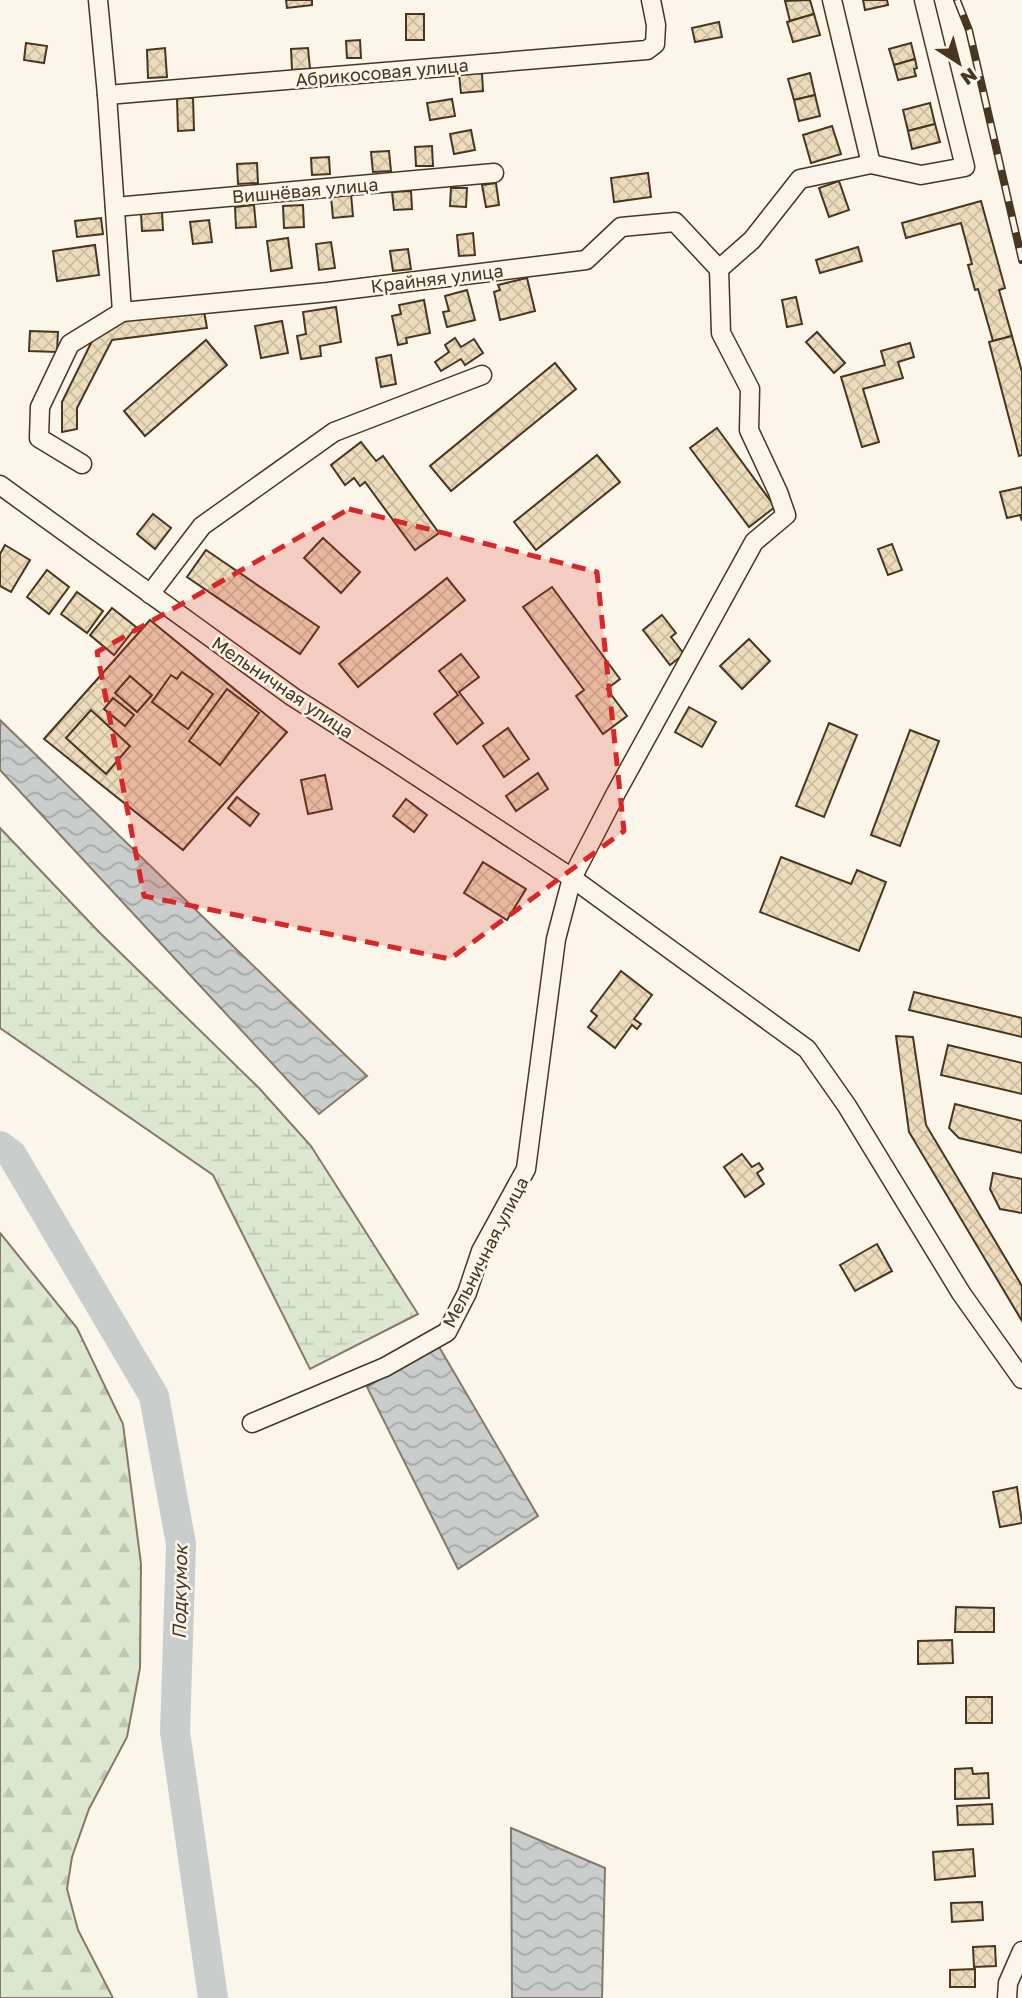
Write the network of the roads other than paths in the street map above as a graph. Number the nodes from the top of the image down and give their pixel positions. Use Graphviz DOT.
graph roads {
  1 [pos="98,0"];
  2 [pos="651,0"];
  3 [pos="832,0"];
  4 [pos="924,0"];
  5 [pos="107,95"];
  6 [pos="871,164"];
  7 [pos="494,173"];
  8 [pos="115,207"];
  9 [pos="719,269"];
  10 [pos="122,312"];
  11 [pos="482,375"];
  12 [pos="82,464"];
  13 [pos="0,485"];
  14 [pos="150,594"];
  15 [pos="572,878"];
  16 [pos="1022,1379"];
  17 [pos="252,1423"];
  18 [pos="1022,1951"];
  19 [pos="1007,1998"];
  1 -- 5 [label="street"];
  2 -- 5 [label="street, Абрикосовая улица"];
  3 -- 6 [label="street"];
  4 -- 6 [label="street"];
  5 -- 8 [label="street"];
  6 -- 9 [label="street"];
  7 -- 8 [label="street, Вишнёвая улица"];
  8 -- 10 [label="street"];
  9 -- 10 [label="street, Крайняя улица"];
  9 -- 15 [label="street, Мельничная улица"];
  10 -- 12 [label="street"];
  11 -- 14 [label="street"];
  13 -- 14 [label="street, Мельничная улица"];
  14 -- 15 [label="street, Мельничная улица"];
  15 -- 16 [label="street, Мельничная улица"];
  15 -- 17 [label="street, Мельничная улица"];
  18 -- 19 [label="street"];
}
